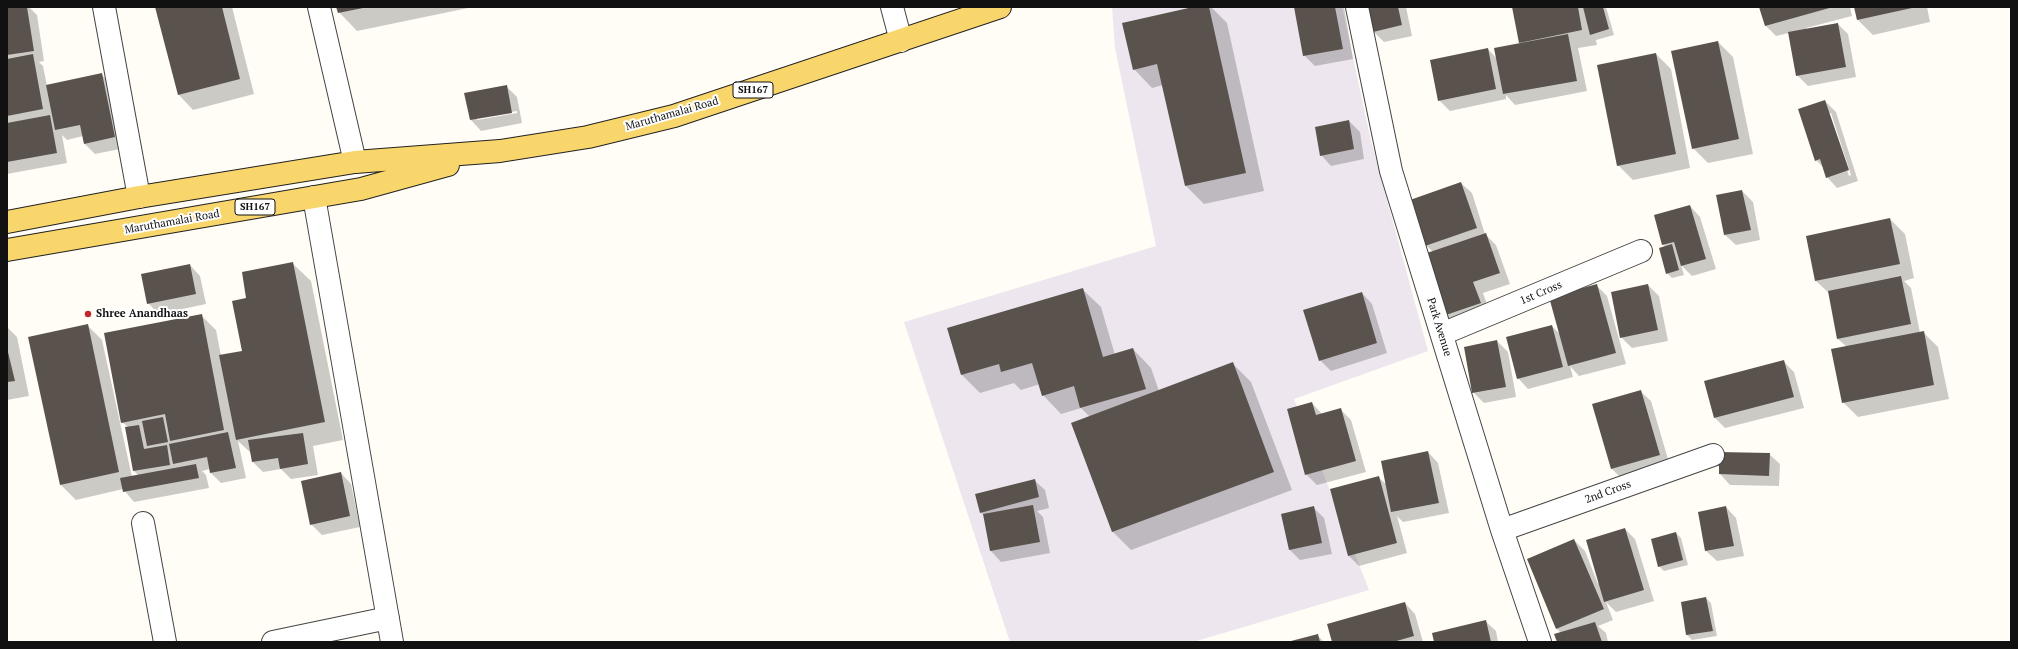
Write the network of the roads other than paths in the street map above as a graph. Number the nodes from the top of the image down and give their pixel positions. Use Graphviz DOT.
graph roads {
  1 [pos="104,7"];
  2 [pos="319,7"];
  3 [pos="892,7"];
  4 [pos="1000,7"];
  5 [pos="1357,7"];
  6 [pos="901,41"];
  7 [pos="500,151"];
  8 [pos="356,162"];
  9 [pos="139,197"];
  10 [pos="314,197"];
  11 [pos="7,222"];
  12 [pos="7,250"];
  13 [pos="1641,251"];
  14 [pos="1442,334"];
  15 [pos="1713,455"];
  16 [pos="143,523"];
  17 [pos="1502,530"];
  18 [pos="388,618"];
  19 [pos="165,642"];
  20 [pos="273,642"];
  21 [pos="392,642"];
  22 [pos="1540,642"];
  1 -- 9 [label="street"];
  2 -- 8 [label="street"];
  3 -- 6 [label="street"];
  4 -- 6 [label="main road, Maruthamalai Road / SH167"];
  5 -- 14 [label="street, Park Avenue"];
  6 -- 7 [label="main road, Maruthamalai Road / SH167"];
  7 -- 8 [label="main road, Maruthamalai Road / SH167"];
  7 -- 10 [label="main road, Maruthamalai Road / SH167"];
  8 -- 9 [label="main road, Maruthamalai Road / SH167"];
  9 -- 11 [label="main road, Maruthamalai Road / SH167"];
  10 -- 12 [label="main road, Maruthamalai Road / SH167"];
  10 -- 18 [label="street"];
  13 -- 14 [label="street, 1st Cross"];
  14 -- 17 [label="street, Park Avenue"];
  15 -- 17 [label="street, 2nd Cross"];
  16 -- 19 [label="street"];
  17 -- 22 [label="street, Park Avenue"];
  18 -- 20 [label="street"];
  18 -- 21 [label="street"];
}
